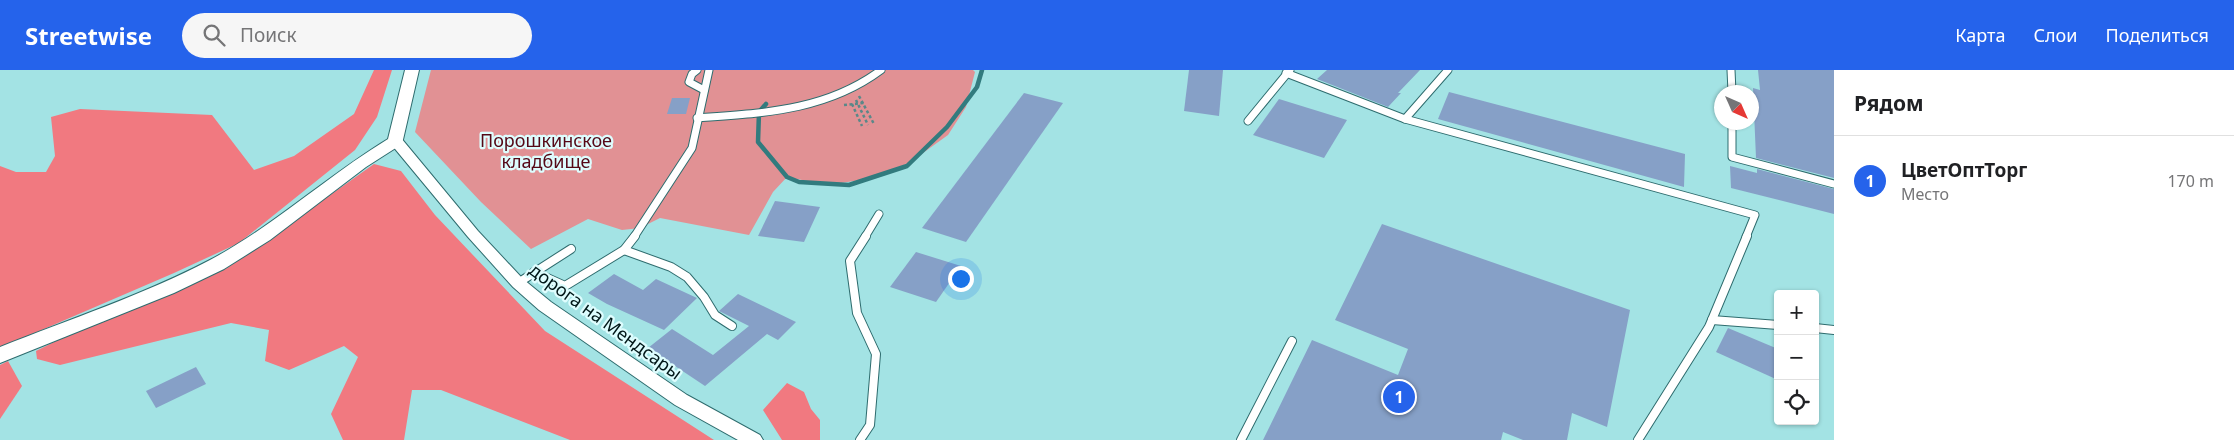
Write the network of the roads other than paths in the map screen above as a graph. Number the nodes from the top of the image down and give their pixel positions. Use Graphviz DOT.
graph roads {
  1 [pos="412,70"];
  2 [pos="697,70"];
  3 [pos="709,70"];
  4 [pos="881,70"];
  5 [pos="1448,70"];
  6 [pos="1731,70"];
  7 [pos="1288,72"];
  8 [pos="1732,85"];
  9 [pos="704,90"];
  10 [pos="697,118"];
  11 [pos="1405,119"];
  12 [pos="1248,121"];
  13 [pos="1732,130"];
  14 [pos="396,141"];
  15 [pos="1834,184"];
  16 [pos="879,214"];
  17 [pos="571,249"];
  18 [pos="624,250"];
  19 [pos="534,272"];
  20 [pos="518,283"];
  21 [pos="1712,320"];
  22 [pos="1774,325"];
  23 [pos="732,326"];
  24 [pos="1819,328"];
  25 [pos="1834,330"];
  26 [pos="1292,341"];
  27 [pos="0,355"];
  28 [pos="754,440"];
  29 [pos="860,440"];
  30 [pos="1241,440"];
  31 [pos="1638,440"];
  1 -- 14 [label="street"];
  2 -- 9 [label="lane"];
  3 -- 9 [label="lane"];
  4 -- 10 [label="lane"];
  5 -- 11 [label="lane"];
  6 -- 8 [label="lane"];
  7 -- 11 [label="lane"];
  7 -- 12 [label="lane"];
  9 -- 10 [label="lane"];
  10 -- 18 [label="lane"];
  11 -- 21 [label="lane"];
  13 -- 15 [label="lane"];
  14 -- 20 [label="street, дорога на Мендсары"];
  14 -- 27 [label="street"];
  16 -- 29 [label="lane"];
  17 -- 19 [label="lane"];
  18 -- 19 [label="lane"];
  18 -- 23 [label="lane"];
  19 -- 20 [label="lane"];
  20 -- 28 [label="street, дорога на Мендсары"];
  21 -- 22 [label="lane"];
  21 -- 31 [label="lane"];
  24 -- 25 [label="lane"];
  26 -- 30 [label="lane"];
}
